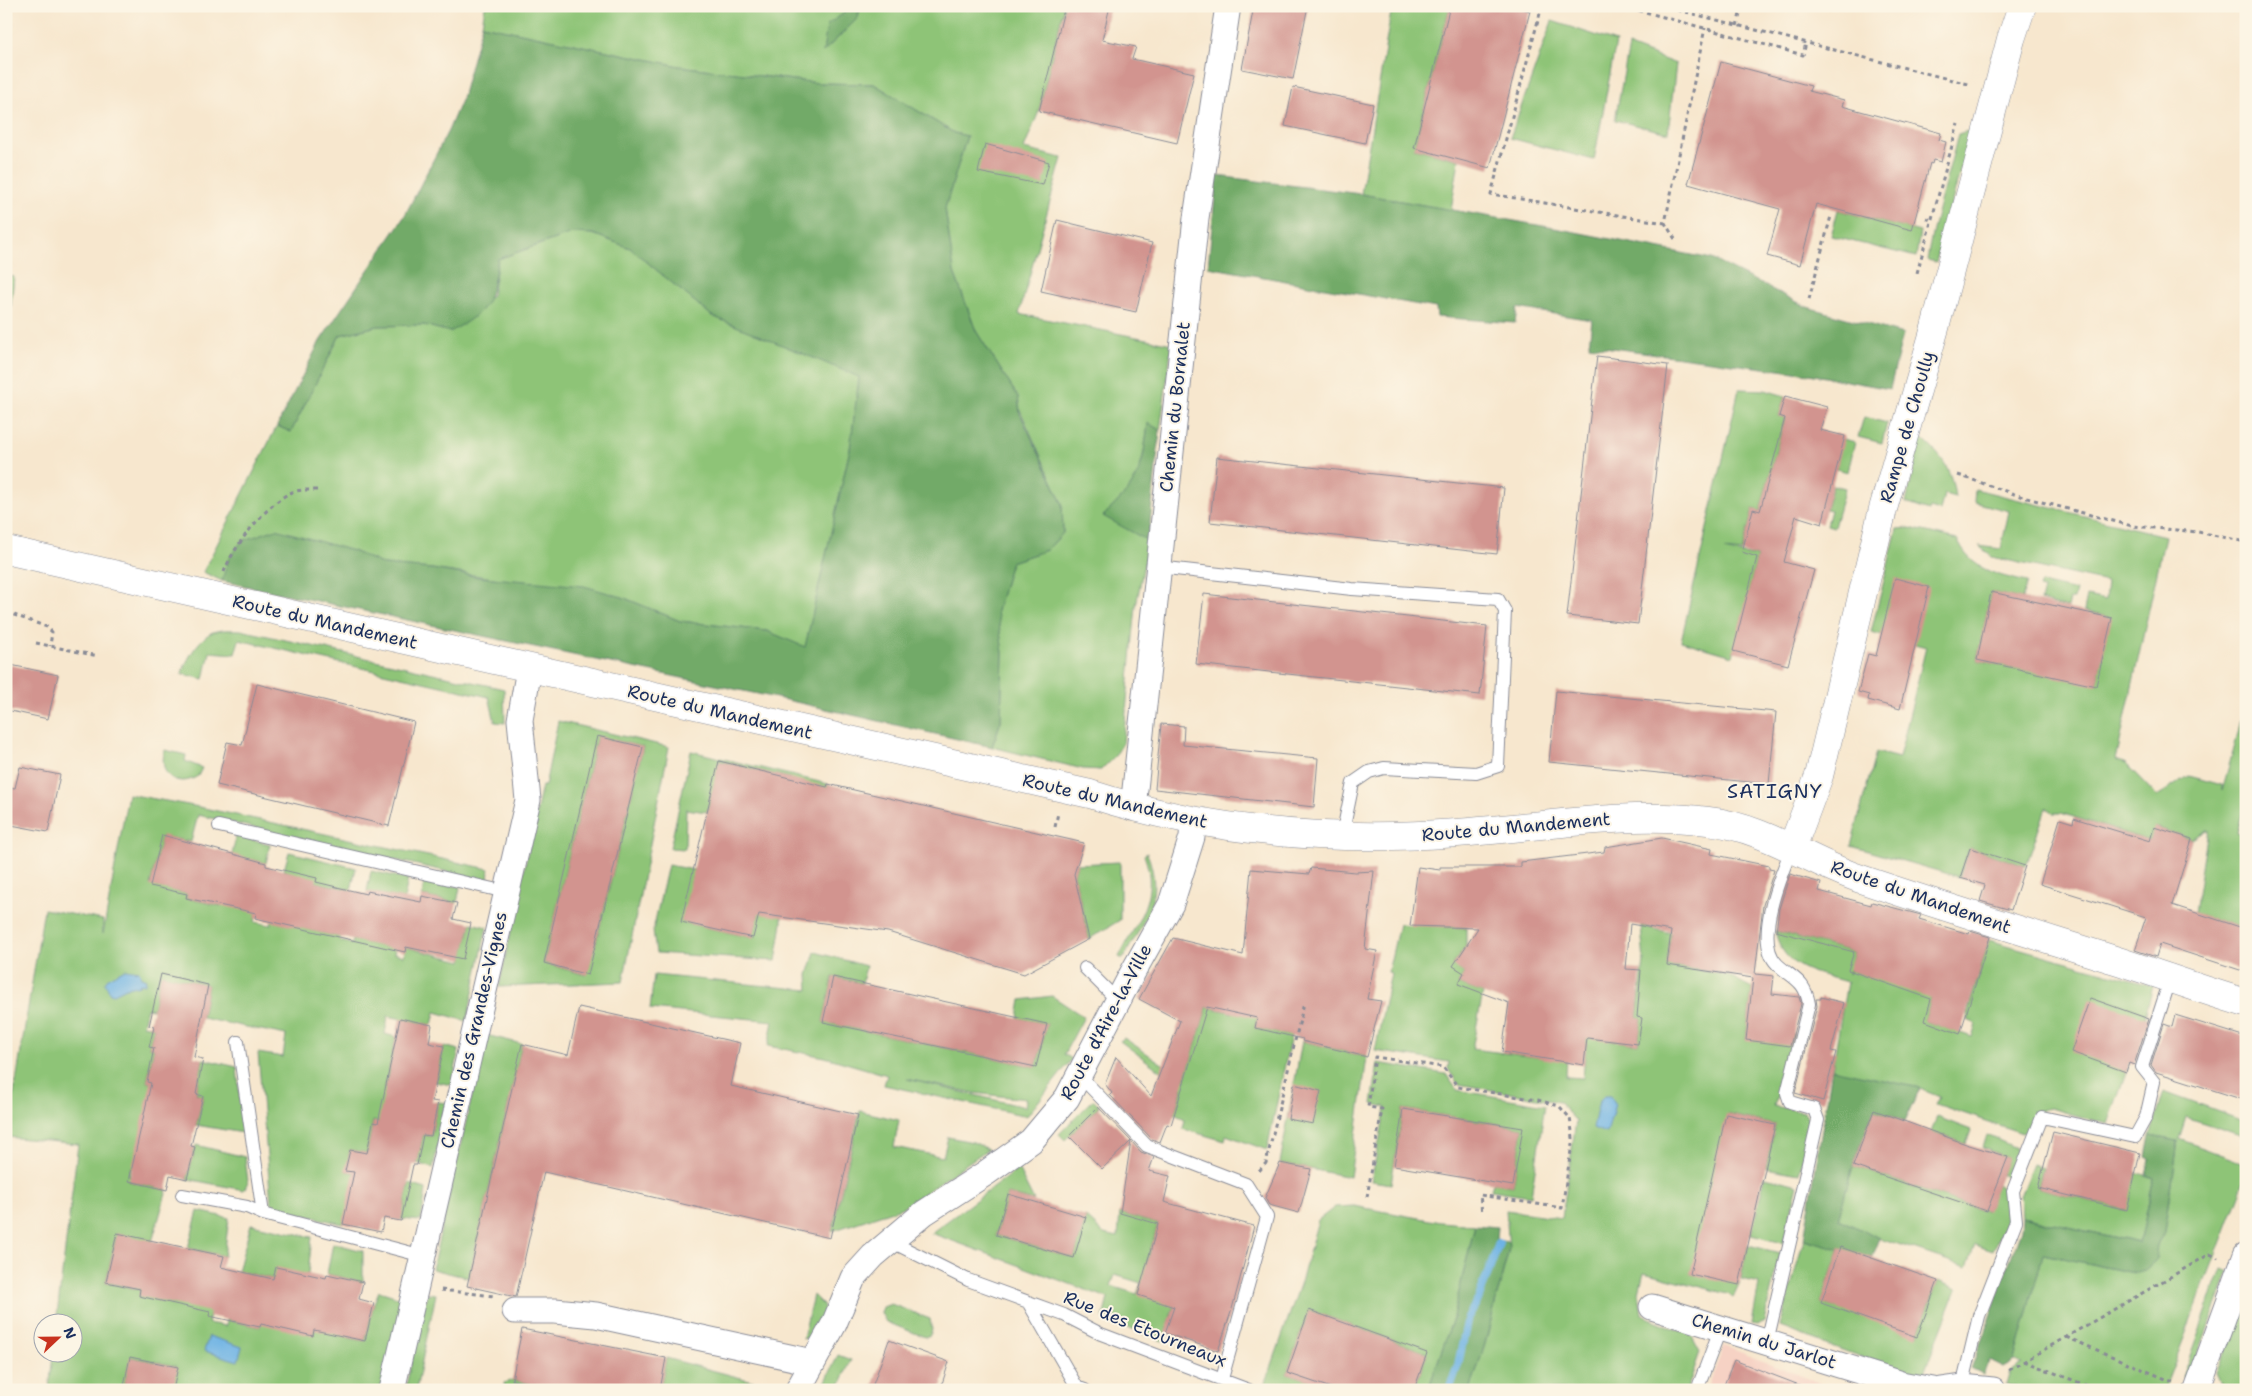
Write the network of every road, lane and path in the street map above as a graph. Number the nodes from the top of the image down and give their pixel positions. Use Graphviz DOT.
graph roads {
  1 [pos="1228,6"];
  2 [pos="1542,6"];
  3 [pos="1623,6"];
  4 [pos="1662,6"];
  5 [pos="1742,6"];
  6 [pos="2022,6"];
  7 [pos="1737,26"];
  8 [pos="1705,28"];
  9 [pos="1806,43"];
  10 [pos="1975,86"];
  11 [pos="1960,118"];
  12 [pos="1831,216"];
  13 [pos="1926,218"];
  14 [pos="1931,220"];
  15 [pos="1665,223"];
  16 [pos="1675,239"];
  17 [pos="1917,273"];
  18 [pos="1809,299"];
  19 [pos="1958,475"];
  20 [pos="317,490"];
  21 [pos="2246,542"];
  22 [pos="6,550"];
  23 [pos="1158,567"];
  24 [pos="217,598"];
  25 [pos="6,612"];
  26 [pos="36,643"];
  27 [pos="50,646"];
  28 [pos="98,656"];
  29 [pos="529,669"];
  30 [pos="1133,808"];
  31 [pos="1058,810"];
  32 [pos="1193,820"];
  33 [pos="219,826"];
  34 [pos="1055,827"];
  35 [pos="1342,836"];
  36 [pos="1792,848"];
  37 [pos="506,892"];
  38 [pos="1085,968"];
  39 [pos="2170,980"];
  40 [pos="1118,1001"];
  41 [pos="1304,1003"];
  42 [pos="2246,1003"];
  43 [pos="238,1042"];
  44 [pos="1080,1076"];
  45 [pos="1246,1184"];
  46 [pos="182,1194"];
  47 [pos="1367,1197"];
  48 [pos="1482,1213"];
  49 [pos="263,1214"];
  50 [pos="892,1242"];
  51 [pos="423,1256"];
  52 [pos="2244,1261"];
  53 [pos="416,1287"];
  54 [pos="1028,1302"];
  55 [pos="1652,1307"];
  56 [pos="515,1311"];
  57 [pos="1721,1328"];
  58 [pos="2065,1337"];
  59 [pos="1766,1342"];
  60 [pos="2024,1361"];
  61 [pos="812,1362"];
  62 [pos="1222,1379"];
  63 [pos="2186,1386"];
  64 [pos="1951,1388"];
  65 [pos="1990,1389"];
  66 [pos="392,1390"];
  67 [pos="798,1390"];
  68 [pos="1085,1390"];
  69 [pos="1249,1390"];
  70 [pos="1697,1390"];
  71 [pos="1933,1390"];
  72 [pos="2098,1390"];
  1 -- 23 [label="street, Chemin du Bornalet"];
  2 -- 15 [label="path"];
  3 -- 8 [label="path"];
  4 -- 7 [label="path"];
  5 -- 7 [label="path"];
  6 -- 36 [label="street, Rampe de Choully"];
  7 -- 9 [label="path"];
  8 -- 9 [label="path"];
  8 -- 15 [label="path"];
  9 -- 10 [label="path"];
  11 -- 14 [label="path"];
  12 -- 18 [label="path"];
  13 -- 14 [label="path"];
  14 -- 17 [label="path"];
  15 -- 16 [label="path"];
  19 -- 21 [label="path"];
  20 -- 24 [label="path"];
  22 -- 24 [label="street, Route du Mandement"];
  23 -- 30 [label="street, Chemin du Bornalet"];
  23 -- 35 [label="lane"];
  24 -- 29 [label="street, Route du Mandement"];
  25 -- 27 [label="path"];
  26 -- 27 [label="path"];
  27 -- 28 [label="path"];
  29 -- 30 [label="street, Route du Mandement"];
  29 -- 37 [label="street, Chemin des Grandes-Vignes"];
  30 -- 32 [label="street, Route du Mandement"];
  31 -- 34 [label="path"];
  32 -- 35 [label="street, Route du Mandement"];
  32 -- 40 [label="street, Route d'Aire-la-Ville"];
  33 -- 37 [label="lane"];
  35 -- 36 [label="street, Route du Mandement"];
  36 -- 39 [label="street, Route du Mandement"];
  36 -- 59 [label="lane"];
  37 -- 51 [label="street, Chemin des Grandes-Vignes"];
  38 -- 40 [label="lane"];
  39 -- 42 [label="street, Route du Mandement"];
  39 -- 64 [label="lane"];
  40 -- 44 [label="street, Route d'Aire-la-Ville"];
  41 -- 45 [label="path"];
  43 -- 49 [label="lane"];
  44 -- 45 [label="lane"];
  44 -- 50 [label="street, Route d'Aire-la-Ville"];
  45 -- 62 [label="lane"];
  46 -- 49 [label="lane"];
  47 -- 48 [label="path"];
  49 -- 51 [label="lane"];
  50 -- 54 [label="lane, Rue des Etourneaux"];
  50 -- 61 [label="street, Route d'Aire-la-Ville"];
  51 -- 53 [label="street, Chemin des Grandes-Vignes"];
  52 -- 58 [label="path"];
  52 -- 63 [label="street"];
  53 -- 56 [label="path"];
  53 -- 66 [label="street, Chemin des Grandes-Vignes"];
  54 -- 62 [label="lane, Rue des Etourneaux"];
  54 -- 68 [label="lane, Rue des Etourneaux"];
  55 -- 57 [label="street, Chemin du Jarlot"];
  56 -- 61 [label="street"];
  57 -- 59 [label="street, Chemin du Jarlot"];
  57 -- 70 [label="lane"];
  58 -- 60 [label="path"];
  58 -- 63 [label="path"];
  59 -- 71 [label="street, Chemin du Jarlot"];
  60 -- 65 [label="path"];
  60 -- 72 [label="path"];
  61 -- 67 [label="street, Route d'Aire-la-Ville"];
  62 -- 69 [label="lane, Rue des Etourneaux"];
  64 -- 65 [label="street"];
}
